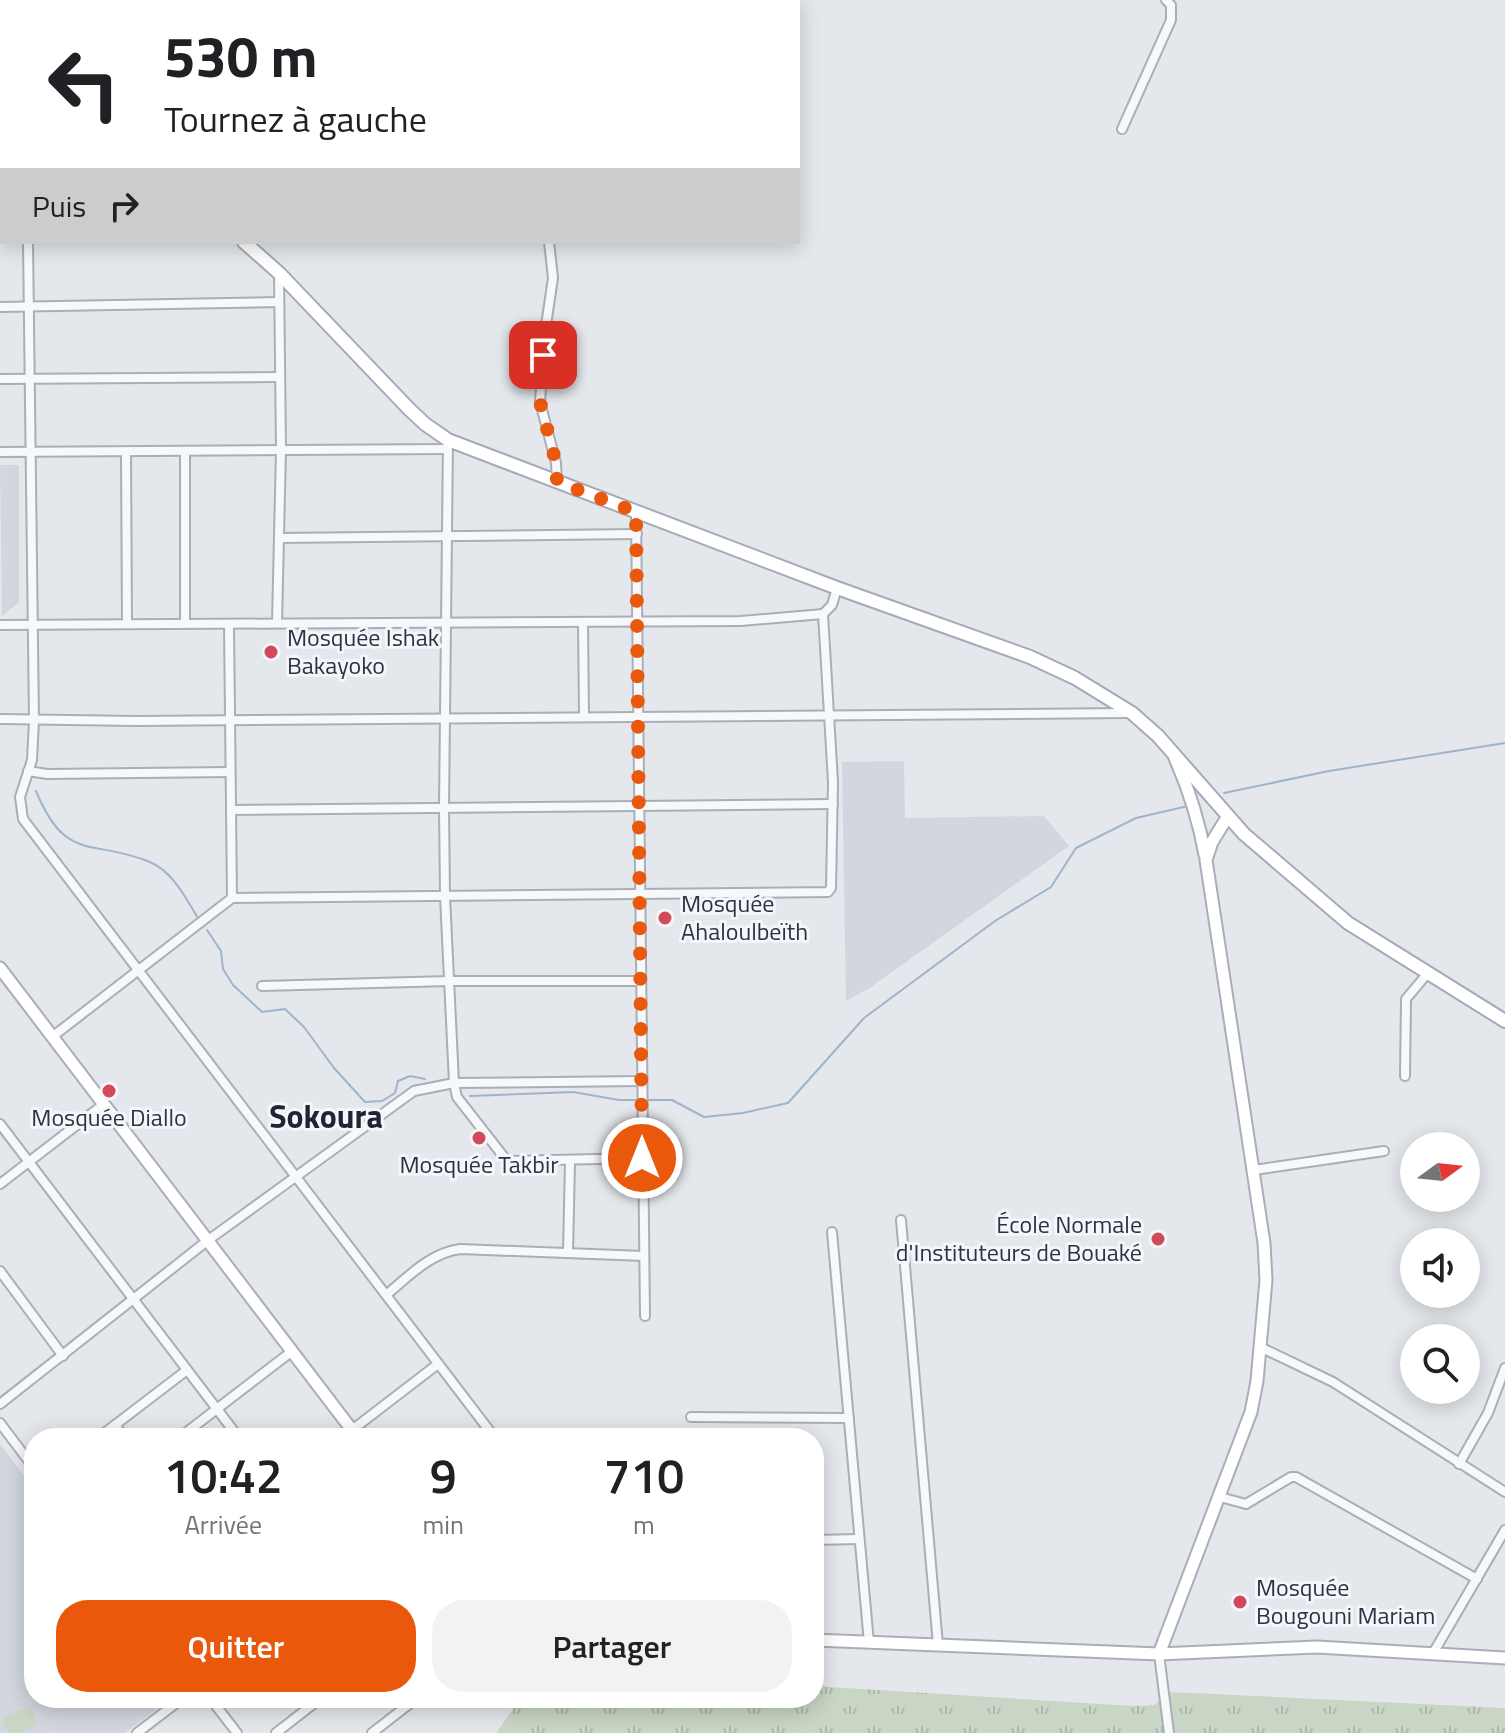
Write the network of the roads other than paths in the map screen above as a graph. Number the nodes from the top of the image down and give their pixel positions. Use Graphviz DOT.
graph roads {
  1 [pos="1166,0"];
  2 [pos="1122,129"];
  3 [pos="28,244"];
  4 [pos="246,244"];
  5 [pos="549,244"];
  6 [pos="279,273"];
  7 [pos="279,302"];
  8 [pos="0,307"];
  9 [pos="30,307"];
  10 [pos="280,377"];
  11 [pos="0,379"];
  12 [pos="31,379"];
  13 [pos="448,444"];
  14 [pos="281,450"];
  15 [pos="0,452"];
  16 [pos="31,452"];
  17 [pos="126,453"];
  18 [pos="185,453"];
  19 [pos="557,482"];
  20 [pos="636,512"];
  21 [pos="637,534"];
  22 [pos="446,536"];
  23 [pos="279,538"];
  24 [pos="837,588"];
  25 [pos="823,614"];
  26 [pos="637,621"];
  27 [pos="583,622"];
  28 [pos="127,623"];
  29 [pos="185,623"];
  30 [pos="277,623"];
  31 [pos="229,624"];
  32 [pos="445,624"];
  33 [pos="0,625"];
  34 [pos="33,625"];
  35 [pos="1132,713"];
  36 [pos="829,715"];
  37 [pos="584,717"];
  38 [pos="638,717"];
  39 [pos="444,718"];
  40 [pos="0,719"];
  41 [pos="230,720"];
  42 [pos="34,721"];
  43 [pos="1171,749"];
  44 [pos="28,771"];
  45 [pos="230,772"];
  46 [pos="833,804"];
  47 [pos="639,807"];
  48 [pos="444,808"];
  49 [pos="231,810"];
  50 [pos="1228,816"];
  51 [pos="1206,860"];
  52 [pos="640,895"];
  53 [pos="445,896"];
  54 [pos="232,898"];
  55 [pos="0,968"];
  56 [pos="138,972"];
  57 [pos="1427,974"];
  58 [pos="450,981"];
  59 [pos="641,981"];
  60 [pos="262,986"];
  61 [pos="1505,1021"];
  62 [pos="52,1037"];
  63 [pos="1405,1076"];
  64 [pos="642,1081"];
  65 [pos="454,1083"];
  66 [pos="104,1104"];
  67 [pos="0,1124"];
  68 [pos="1384,1151"];
  69 [pos="642,1158"];
  70 [pos="570,1161"];
  71 [pos="28,1162"];
  72 [pos="1254,1170"];
  73 [pos="294,1176"];
  74 [pos="0,1184"];
  75 [pos="901,1220"];
  76 [pos="832,1232"];
  77 [pos="207,1241"];
  78 [pos="568,1252"];
  79 [pos="644,1256"];
  80 [pos="1,1276"];
  81 [pos="386,1295"];
  82 [pos="133,1300"];
  83 [pos="645,1316"];
  84 [pos="1260,1347"];
  85 [pos="291,1352"];
  86 [pos="63,1356"];
  87 [pos="438,1364"];
  88 [pos="1505,1368"];
  89 [pos="187,1370"];
  90 [pos="1503,1383"];
  91 [pos="0,1404"];
  92 [pos="217,1409"];
  93 [pos="691,1417"];
  94 [pos="849,1418"];
  95 [pos="0,1423"];
  96 [pos="115,1425"];
  97 [pos="111,1428"];
  98 [pos="117,1428"];
  99 [pos="192,1428"];
  100 [pos="231,1428"];
  101 [pos="350,1428"];
  102 [pos="362,1428"];
  103 [pos="487,1428"];
  104 [pos="24,1455"];
  105 [pos="1459,1464"];
  106 [pos="1505,1492"];
  107 [pos="1220,1497"];
  108 [pos="1505,1530"];
  109 [pos="859,1539"];
  110 [pos="824,1540"];
  111 [pos="1477,1579"];
  112 [pos="824,1641"];
  113 [pos="869,1643"];
  114 [pos="938,1645"];
  115 [pos="1159,1654"];
  116 [pos="1432,1655"];
  117 [pos="1505,1658"];
  118 [pos="170,1708"];
  119 [pos="218,1708"];
  120 [pos="308,1708"];
  121 [pos="404,1708"];
  122 [pos="137,1733"];
  123 [pos="237,1733"];
  124 [pos="276,1733"];
  125 [pos="372,1733"];
  126 [pos="1169,1733"];
  1 -- 2 [label="street"];
  3 -- 9 [label="street"];
  4 -- 6 [label="main road"];
  5 -- 19 [label="street"];
  6 -- 7 [label="street"];
  6 -- 13 [label="main road"];
  7 -- 9 [label="street"];
  7 -- 10 [label="street"];
  8 -- 9 [label="street"];
  9 -- 12 [label="street"];
  10 -- 12 [label="street"];
  10 -- 14 [label="street"];
  11 -- 12 [label="street"];
  12 -- 16 [label="street"];
  13 -- 14 [label="street"];
  13 -- 19 [label="main road"];
  13 -- 22 [label="street"];
  14 -- 18 [label="street"];
  14 -- 23 [label="street"];
  15 -- 16 [label="street"];
  16 -- 17 [label="street"];
  16 -- 34 [label="street"];
  17 -- 18 [label="street"];
  17 -- 28 [label="street"];
  18 -- 29 [label="street"];
  19 -- 20 [label="main road"];
  20 -- 21 [label="street"];
  20 -- 24 [label="main road"];
  21 -- 22 [label="street"];
  21 -- 26 [label="street"];
  22 -- 23 [label="street"];
  22 -- 32 [label="street"];
  23 -- 30 [label="street"];
  24 -- 25 [label="street"];
  24 -- 35 [label="main road"];
  25 -- 26 [label="street"];
  25 -- 36 [label="street"];
  26 -- 27 [label="street"];
  26 -- 38 [label="street"];
  27 -- 32 [label="street"];
  27 -- 37 [label="street"];
  28 -- 29 [label="street"];
  28 -- 34 [label="street"];
  29 -- 31 [label="street"];
  30 -- 31 [label="street"];
  30 -- 32 [label="street"];
  31 -- 41 [label="street"];
  32 -- 39 [label="street"];
  33 -- 34 [label="street"];
  34 -- 42 [label="street"];
  35 -- 36 [label="street"];
  35 -- 43 [label="main road"];
  36 -- 38 [label="street"];
  36 -- 46 [label="street"];
  37 -- 38 [label="street"];
  37 -- 39 [label="street"];
  38 -- 47 [label="street"];
  39 -- 41 [label="street"];
  39 -- 48 [label="street"];
  40 -- 42 [label="street"];
  41 -- 42 [label="street"];
  41 -- 45 [label="street"];
  42 -- 44 [label="street"];
  43 -- 50 [label="main road"];
  43 -- 51 [label="street"];
  44 -- 45 [label="street"];
  44 -- 56 [label="street"];
  45 -- 49 [label="street"];
  46 -- 47 [label="street"];
  46 -- 52 [label="street"];
  47 -- 48 [label="street"];
  47 -- 52 [label="street"];
  48 -- 49 [label="street"];
  48 -- 53 [label="street"];
  49 -- 54 [label="street"];
  50 -- 51 [label="street"];
  50 -- 57 [label="main road"];
  51 -- 72 [label="street"];
  52 -- 53 [label="street"];
  52 -- 59 [label="street"];
  53 -- 54 [label="street"];
  53 -- 58 [label="street"];
  54 -- 56 [label="street"];
  55 -- 62 [label="street"];
  56 -- 62 [label="street"];
  56 -- 73 [label="street"];
  57 -- 61 [label="main road"];
  57 -- 63 [label="street"];
  58 -- 59 [label="street"];
  58 -- 60 [label="street"];
  58 -- 65 [label="street"];
  59 -- 64 [label="street"];
  62 -- 66 [label="street"];
  64 -- 65 [label="street"];
  64 -- 69 [label="street"];
  65 -- 70 [label="street"];
  65 -- 73 [label="street"];
  66 -- 71 [label="street"];
  66 -- 77 [label="street"];
  67 -- 71 [label="street"];
  68 -- 72 [label="street"];
  69 -- 70 [label="street"];
  69 -- 79 [label="street"];
  70 -- 78 [label="street"];
  71 -- 74 [label="street"];
  71 -- 82 [label="street"];
  72 -- 84 [label="street"];
  73 -- 77 [label="street"];
  73 -- 81 [label="street"];
  75 -- 114 [label="street"];
  76 -- 94 [label="street"];
  77 -- 82 [label="street"];
  77 -- 85 [label="street"];
  78 -- 79 [label="street"];
  78 -- 81 [label="street"];
  79 -- 83 [label="street"];
  80 -- 86 [label="street"];
  81 -- 87 [label="street"];
  82 -- 86 [label="street"];
  82 -- 89 [label="street"];
  84 -- 105 [label="street"];
  84 -- 107 [label="street"];
  85 -- 92 [label="street"];
  85 -- 101 [label="street"];
  86 -- 91 [label="street"];
  87 -- 102 [label="street"];
  87 -- 103 [label="street"];
  88 -- 90 [label="street"];
  89 -- 92 [label="street"];
  89 -- 96 [label="street"];
  90 -- 105 [label="street"];
  92 -- 99 [label="street"];
  92 -- 100 [label="street"];
  93 -- 94 [label="street"];
  94 -- 109 [label="street"];
  95 -- 104 [label="street"];
  96 -- 97 [label="street"];
  96 -- 98 [label="street"];
  105 -- 106 [label="street"];
  107 -- 111 [label="street"];
  107 -- 115 [label="street"];
  108 -- 111 [label="street"];
  109 -- 110 [label="street"];
  109 -- 113 [label="street"];
  111 -- 116 [label="street"];
  112 -- 113 [label="street"];
  113 -- 114 [label="street"];
  114 -- 115 [label="street"];
  115 -- 116 [label="street"];
  115 -- 126 [label="street"];
  116 -- 117 [label="street"];
  118 -- 122 [label="street"];
  119 -- 123 [label="street"];
  120 -- 124 [label="street"];
  121 -- 125 [label="street"];
}
